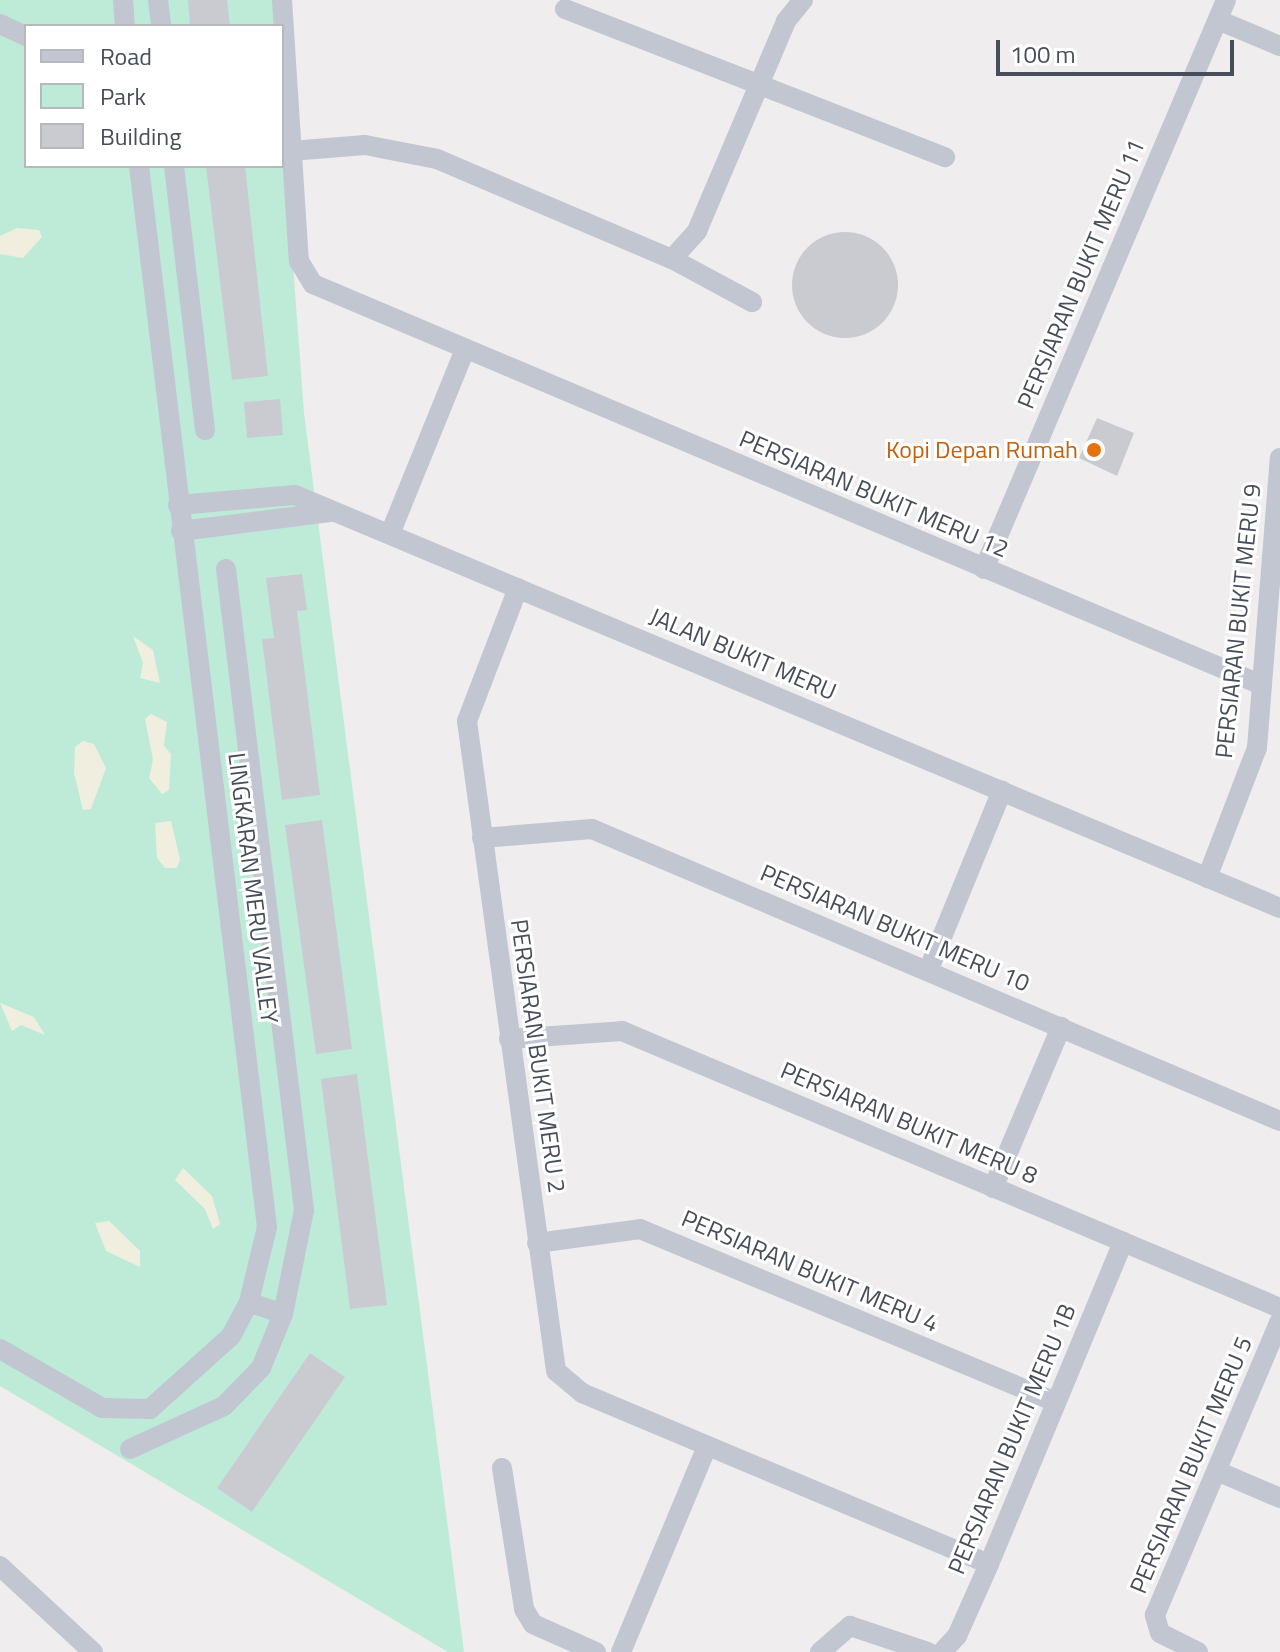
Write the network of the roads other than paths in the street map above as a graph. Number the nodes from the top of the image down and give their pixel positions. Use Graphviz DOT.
graph roads {
  1 [pos="123,0"];
  2 [pos="158,0"];
  3 [pos="282,0"];
  4 [pos="803,0"];
  5 [pos="1226,0"];
  6 [pos="565,9"];
  7 [pos="1218,20"];
  8 [pos="0,24"];
  9 [pos="125,24"];
  10 [pos="161,24"];
  11 [pos="283,24"];
  12 [pos="284,34"];
  13 [pos="24,35"];
  14 [pos="1280,46"];
  15 [pos="758,84"];
  16 [pos="291,151"];
  17 [pos="945,157"];
  18 [pos="139,168"];
  19 [pos="174,168"];
  20 [pos="177,204"];
  21 [pos="143,208"];
  22 [pos="672,259"];
  23 [pos="752,302"];
  24 [pos="465,349"];
  25 [pos="205,430"];
  26 [pos="1280,458"];
  27 [pos="178,505"];
  28 [pos="336,511"];
  29 [pos="181,531"];
  30 [pos="390,534"];
  31 [pos="226,569"];
  32 [pos="984,569"];
  33 [pos="518,588"];
  34 [pos="1262,685"];
  35 [pos="1002,791"];
  36 [pos="253,814"];
  37 [pos="217,818"];
  38 [pos="482,838"];
  39 [pos="1207,878"];
  40 [pos="1280,908"];
  41 [pos="928,971"];
  42 [pos="1061,1027"];
  43 [pos="509,1039"];
  44 [pos="1280,1121"];
  45 [pos="993,1188"];
  46 [pos="1123,1242"];
  47 [pos="537,1243"];
  48 [pos="249,1302"];
  49 [pos="1280,1308"];
  50 [pos="283,1314"];
  51 [pos="1280,1321"];
  52 [pos="0,1349"];
  53 [pos="1055,1402"];
  54 [pos="707,1446"];
  55 [pos="130,1449"];
  56 [pos="502,1468"];
  57 [pos="1217,1471"];
  58 [pos="1280,1498"];
  59 [pos="989,1564"];
  60 [pos="0,1566"];
  61 [pos="93,1652"];
  62 [pos="596,1652"];
  63 [pos="621,1652"];
  64 [pos="820,1652"];
  65 [pos="928,1652"];
  66 [pos="942,1652"];
  67 [pos="1198,1652"];
  1 -- 9 [label="street"];
  2 -- 10 [label="street"];
  3 -- 11 [label="street, PERSIARAN BUKIT MERU 12"];
  4 -- 15 [label="street"];
  5 -- 7 [label="street, PERSIARAN BUKIT MERU 11"];
  6 -- 15 [label="street"];
  7 -- 14 [label="street"];
  7 -- 32 [label="street, PERSIARAN BUKIT MERU 11"];
  8 -- 13 [label="street"];
  12 -- 16 [label="street, PERSIARAN BUKIT MERU 12"];
  15 -- 17 [label="street"];
  15 -- 22 [label="street"];
  16 -- 22 [label="street"];
  16 -- 24 [label="street, PERSIARAN BUKIT MERU 12"];
  18 -- 21 [label="street, LINGKARAN MERU VALLEY"];
  19 -- 20 [label="street"];
  20 -- 21 [label="street"];
  20 -- 25 [label="street"];
  21 -- 27 [label="street, LINGKARAN MERU VALLEY"];
  22 -- 23 [label="street"];
  24 -- 30 [label="street"];
  24 -- 32 [label="street, PERSIARAN BUKIT MERU 12"];
  26 -- 34 [label="street, PERSIARAN BUKIT MERU 9"];
  27 -- 28 [label="street, JALAN BUKIT MERU"];
  27 -- 29 [label="street, LINGKARAN MERU VALLEY"];
  28 -- 29 [label="street"];
  28 -- 30 [label="street, JALAN BUKIT MERU"];
  29 -- 37 [label="street, LINGKARAN MERU VALLEY"];
  30 -- 33 [label="street, JALAN BUKIT MERU"];
  31 -- 36 [label="street"];
  32 -- 34 [label="street, PERSIARAN BUKIT MERU 12"];
  33 -- 35 [label="street, JALAN BUKIT MERU"];
  33 -- 38 [label="street, PERSIARAN BUKIT MERU 2"];
  34 -- 39 [label="street, PERSIARAN BUKIT MERU 9"];
  35 -- 39 [label="street, JALAN BUKIT MERU"];
  35 -- 41 [label="street"];
  36 -- 37 [label="street"];
  36 -- 50 [label="street"];
  37 -- 48 [label="street, LINGKARAN MERU VALLEY"];
  38 -- 41 [label="street, PERSIARAN BUKIT MERU 10"];
  38 -- 43 [label="street, PERSIARAN BUKIT MERU 2"];
  39 -- 40 [label="street, JALAN BUKIT MERU"];
  41 -- 42 [label="street, PERSIARAN BUKIT MERU 10"];
  42 -- 44 [label="street, PERSIARAN BUKIT MERU 10"];
  42 -- 45 [label="street"];
  43 -- 45 [label="street, PERSIARAN BUKIT MERU 8"];
  43 -- 47 [label="street, PERSIARAN BUKIT MERU 2"];
  45 -- 46 [label="street, PERSIARAN BUKIT MERU 8"];
  46 -- 49 [label="street, PERSIARAN BUKIT MERU 8"];
  46 -- 53 [label="street, PERSIARAN BUKIT MERU 1B"];
  47 -- 53 [label="street, PERSIARAN BUKIT MERU 4"];
  47 -- 54 [label="street, PERSIARAN BUKIT MERU 2"];
  48 -- 50 [label="street"];
  48 -- 52 [label="street, LINGKARAN MERU VALLEY"];
  50 -- 55 [label="street"];
  51 -- 57 [label="street, PERSIARAN BUKIT MERU 5"];
  53 -- 59 [label="street, PERSIARAN BUKIT MERU 1B"];
  54 -- 59 [label="street, PERSIARAN BUKIT MERU 2"];
  54 -- 63 [label="street"];
  56 -- 62 [label="street"];
  57 -- 58 [label="street"];
  57 -- 67 [label="street, PERSIARAN BUKIT MERU 5"];
  59 -- 66 [label="street, PERSIARAN BUKIT MERU 1B"];
  60 -- 61 [label="street"];
  64 -- 65 [label="street"];
}
